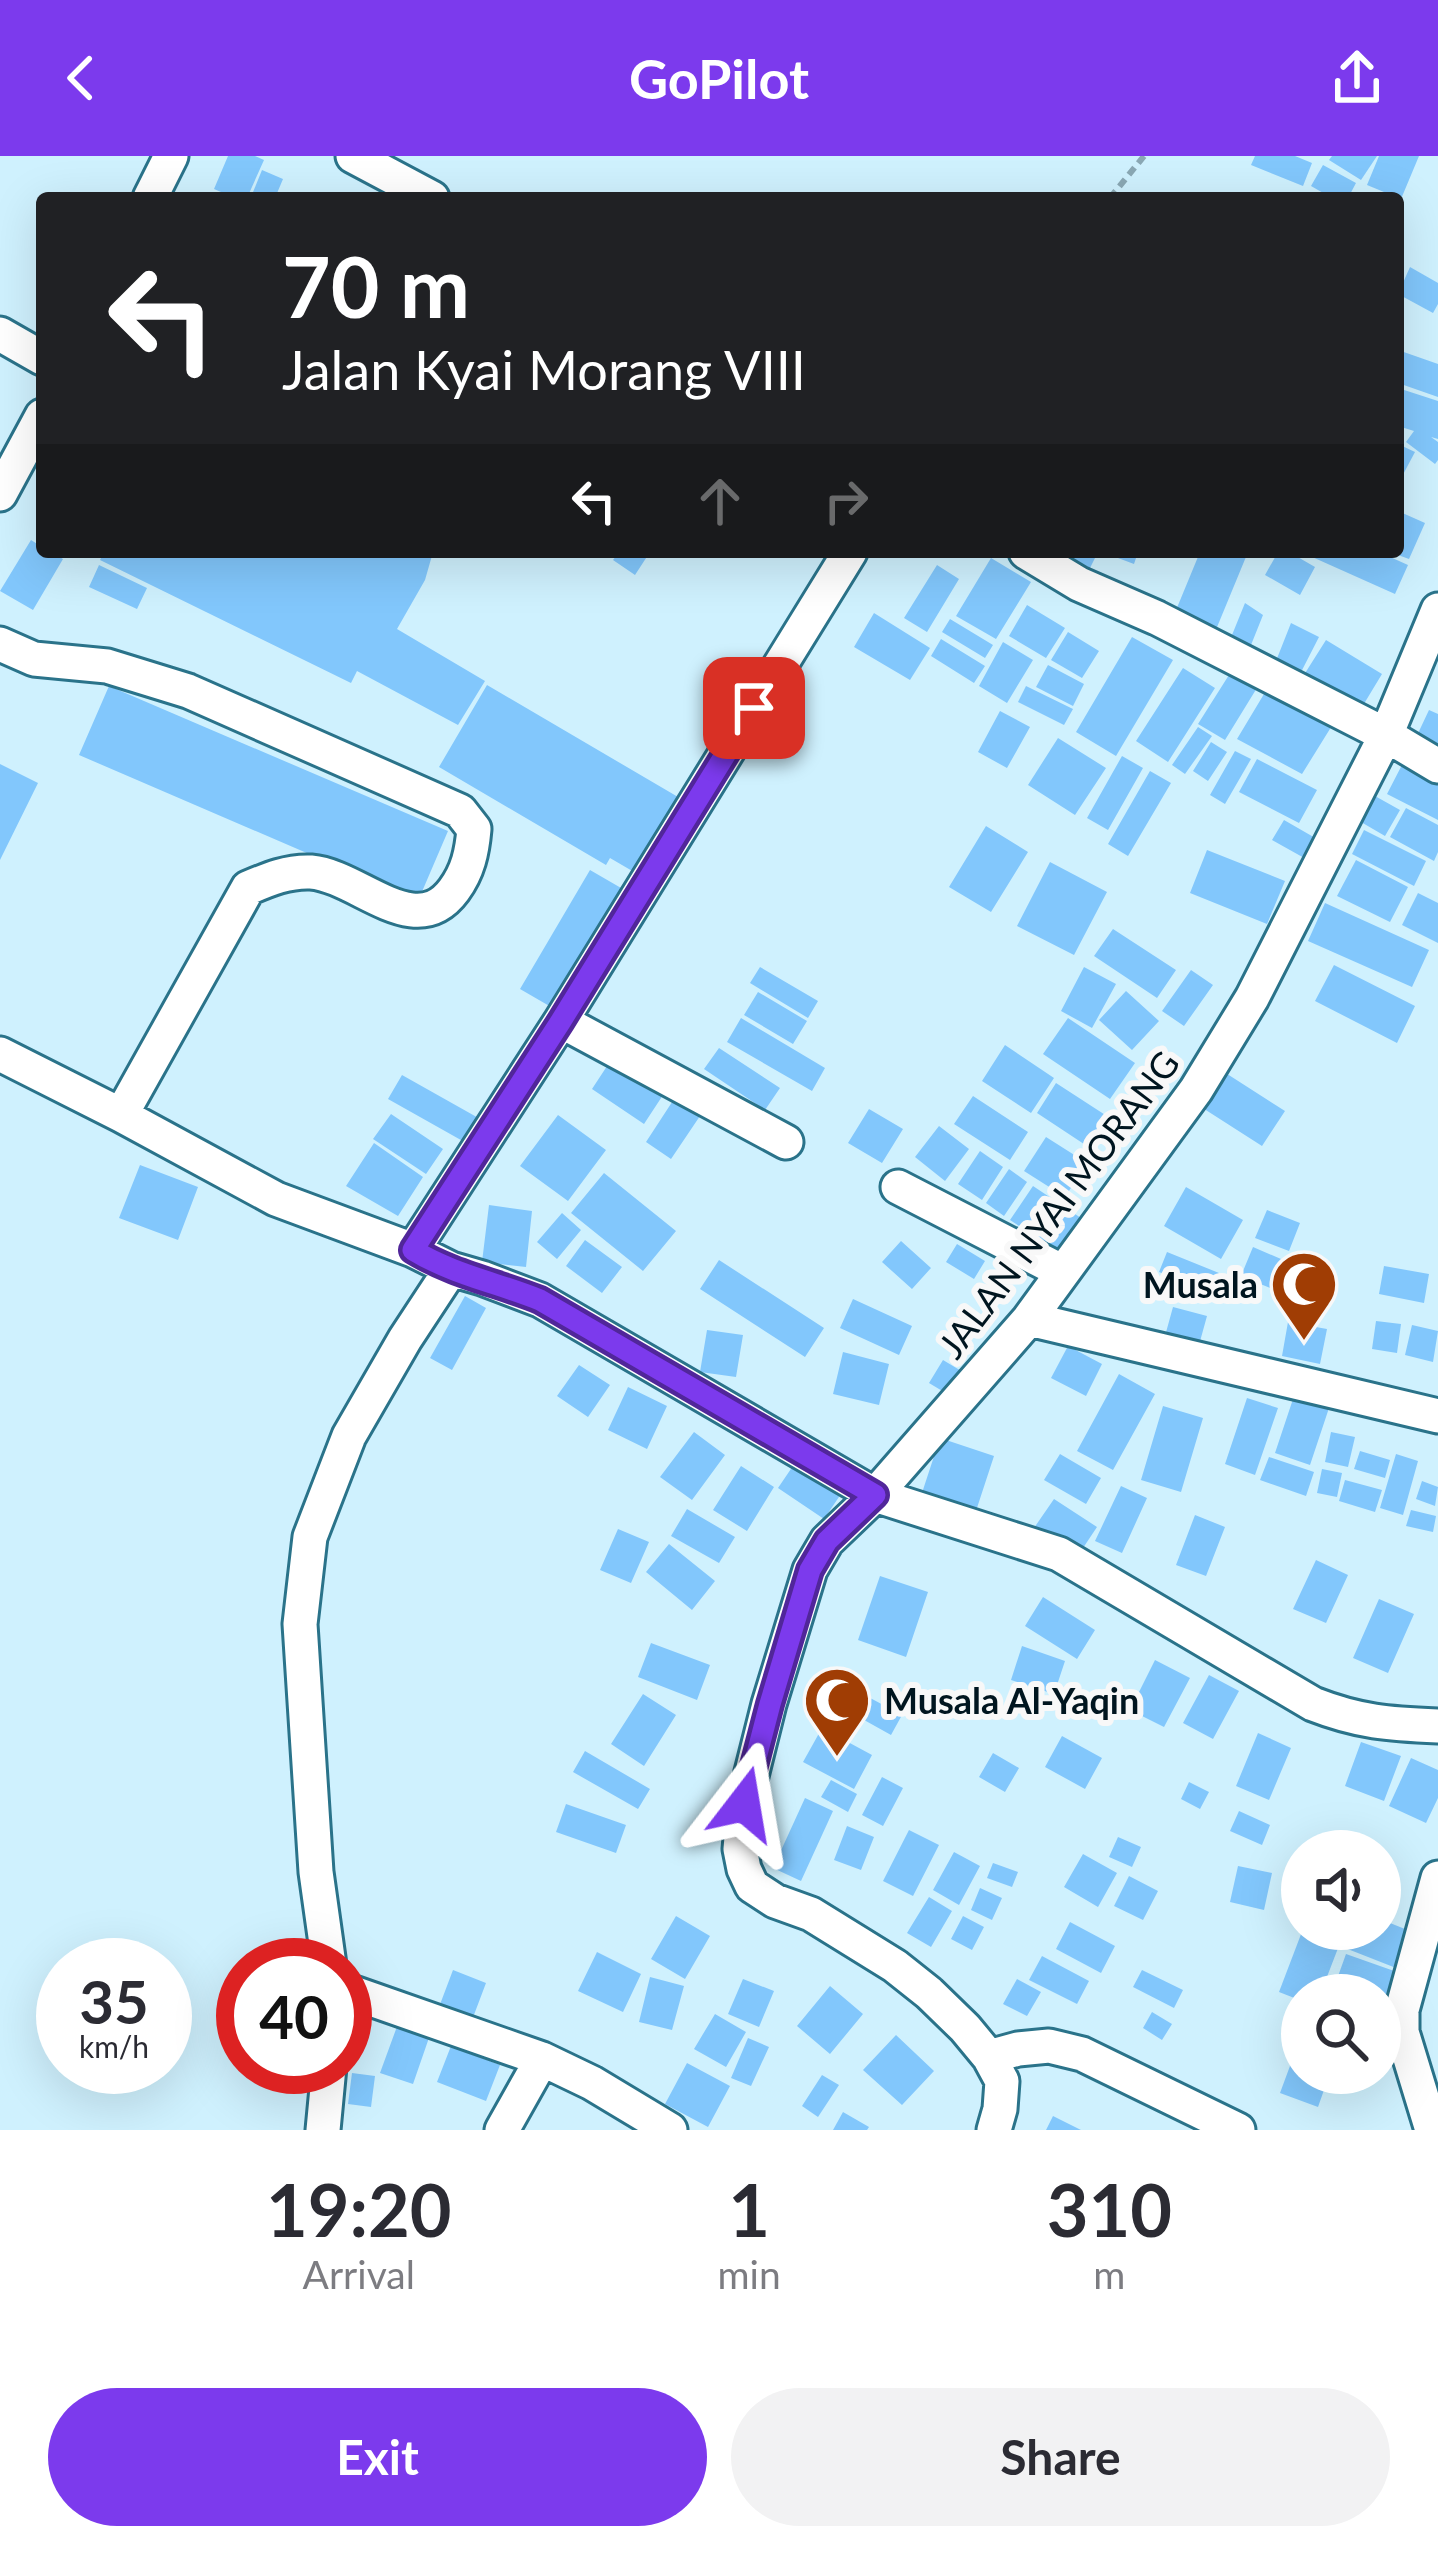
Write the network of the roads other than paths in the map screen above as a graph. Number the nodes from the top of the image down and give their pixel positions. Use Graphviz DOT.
graph roads {
  1 [pos="171,156"];
  2 [pos="352,156"];
  3 [pos="153,192"];
  4 [pos="421,192"];
  5 [pos="0,334"];
  6 [pos="36,355"];
  7 [pos="36,427"];
  8 [pos="0,494"];
  9 [pos="847,558"];
  10 [pos="1036,558"];
  11 [pos="1438,610"];
  12 [pos="0,644"];
  13 [pos="1386,735"];
  14 [pos="1438,766"];
  15 [pos="576,1029"];
  16 [pos="0,1054"];
  17 [pos="122,1115"];
  18 [pos="786,1142"];
  19 [pos="898,1187"];
  20 [pos="435,1262"];
  21 [pos="1063,1272"];
  22 [pos="1029,1319"];
  23 [pos="1438,1416"];
  24 [pos="875,1495"];
  25 [pos="1438,1726"];
  26 [pos="1438,1878"];
  27 [pos="325,1938"];
  28 [pos="372,1999"];
  29 [pos="989,2057"];
  30 [pos="542,2059"];
  31 [pos="326,2094"];
  32 [pos="323,2130"];
  33 [pos="502,2130"];
  34 [pos="670,2130"];
  35 [pos="994,2130"];
  36 [pos="1238,2130"];
  37 [pos="1432,2130"];
  1 -- 3 [label="street"];
  2 -- 4 [label="street"];
  5 -- 6 [label="street"];
  7 -- 8 [label="street"];
  9 -- 15 [label="street"];
  10 -- 13 [label="street"];
  11 -- 13 [label="street, JALAN NYAI MORANG"];
  12 -- 17 [label="street"];
  13 -- 14 [label="street"];
  13 -- 21 [label="street, JALAN NYAI MORANG"];
  15 -- 18 [label="street"];
  15 -- 20 [label="street"];
  16 -- 17 [label="street"];
  17 -- 20 [label="street"];
  19 -- 21 [label="street"];
  20 -- 24 [label="street"];
  20 -- 27 [label="street"];
  21 -- 22 [label="street, JALAN NYAI MORANG"];
  22 -- 23 [label="street"];
  22 -- 24 [label="street, JALAN NYAI MORANG"];
  24 -- 25 [label="street"];
  24 -- 29 [label="street, JALAN NYAI MORANG"];
  26 -- 37 [label="street"];
  28 -- 30 [label="street"];
  29 -- 35 [label="street"];
  29 -- 36 [label="street"];
  30 -- 33 [label="street"];
  30 -- 34 [label="street"];
  31 -- 32 [label="street"];
}
